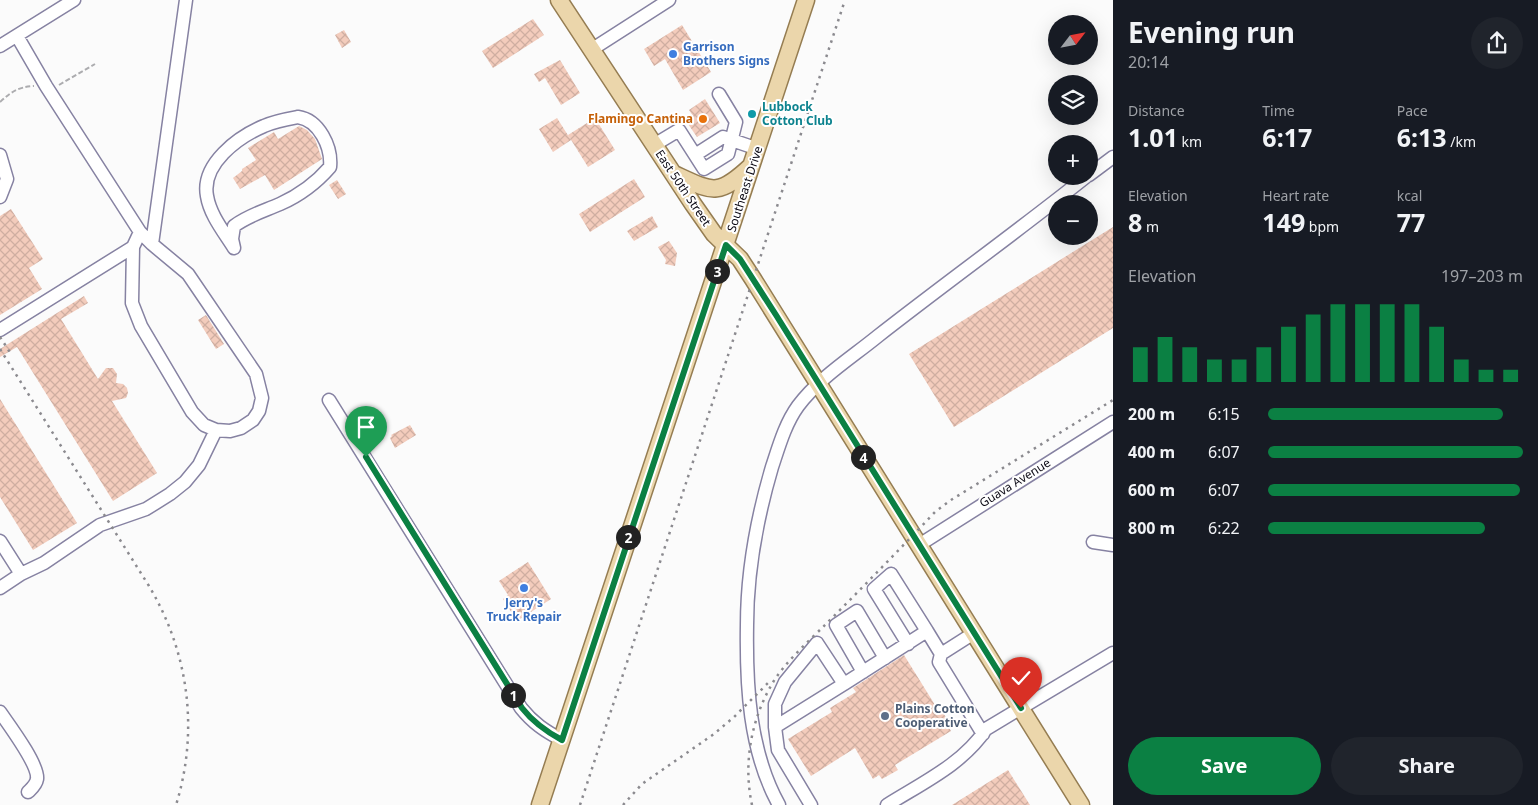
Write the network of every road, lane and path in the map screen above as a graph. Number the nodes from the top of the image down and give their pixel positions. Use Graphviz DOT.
graph roads {
  1 [pos="74,0"];
  2 [pos="186,0"];
  3 [pos="559,0"];
  4 [pos="669,0"];
  5 [pos="806,0"];
  6 [pos="17,36"];
  7 [pos="0,46"];
  8 [pos="591,50"];
  9 [pos="719,94"];
  10 [pos="732,140"];
  11 [pos="654,145"];
  12 [pos="0,155"];
  13 [pos="756,157"];
  14 [pos="1113,157"];
  15 [pos="1098,168"];
  16 [pos="672,173"];
  17 [pos="1076,185"];
  18 [pos="0,198"];
  19 [pos="140,232"];
  20 [pos="152,244"];
  21 [pos="726,245"];
  22 [pos="133,247"];
  23 [pos="234,248"];
  24 [pos="0,330"];
  25 [pos="818,384"];
  26 [pos="329,400"];
  27 [pos="1113,422"];
  28 [pos="216,430"];
  29 [pos="0,541"];
  30 [pos="1093,542"];
  31 [pos="918,545"];
  32 [pos="1113,545"];
  33 [pos="21,574"];
  34 [pos="0,588"];
  35 [pos="927,631"];
  36 [pos="974,633"];
  37 [pos="908,644"];
  38 [pos="941,654"];
  39 [pos="885,658"];
  40 [pos="1111,659"];
  41 [pos="864,672"];
  42 [pos="844,684"];
  43 [pos="1021,708"];
  44 [pos="0,712"];
  45 [pos="775,727"];
  46 [pos="983,734"];
  47 [pos="562,740"];
  48 [pos="28,792"];
  49 [pos="540,805"];
  50 [pos="779,805"];
  51 [pos="811,805"];
  52 [pos="887,805"];
  53 [pos="1081,805"];
  1 -- 6 [label="street"];
  2 -- 20 [label="street"];
  3 -- 8 [label="main road, East 50th Street"];
  4 -- 8 [label="street"];
  5 -- 13 [label="main road, Southeast Drive"];
  6 -- 7 [label="street"];
  6 -- 19 [label="street"];
  8 -- 11 [label="main road, East 50th Street"];
  9 -- 10 [label="street"];
  10 -- 11 [label="street"];
  10 -- 13 [label="street"];
  11 -- 16 [label="main road, East 50th Street"];
  12 -- 18 [label="street"];
  13 -- 16 [label="main road"];
  13 -- 21 [label="main road, Southeast Drive"];
  14 -- 15 [label="street"];
  16 -- 21 [label="main road, East 50th Street"];
  17 -- 25 [label="street"];
  19 -- 20 [label="street"];
  19 -- 22 [label="street"];
  20 -- 28 [label="street"];
  21 -- 25 [label="main road, East 50th Street"];
  21 -- 47 [label="main road, Southeast Drive"];
  22 -- 24 [label="street"];
  22 -- 28 [label="street"];
  23 -- 23 [label="street"];
  25 -- 31 [label="main road, East 50th Street"];
  25 -- 50 [label="street"];
  26 -- 47 [label="street"];
  27 -- 31 [label="street, Guava Avenue"];
  28 -- 33 [label="street"];
  29 -- 33 [label="street"];
  30 -- 32 [label="street"];
  31 -- 36 [label="main road, East 50th Street"];
  33 -- 34 [label="street"];
  35 -- 37 [label="street"];
  35 -- 37 [label="street"];
  35 -- 38 [label="street"];
  36 -- 38 [label="street"];
  36 -- 43 [label="main road, East 50th Street"];
  37 -- 39 [label="street"];
  38 -- 46 [label="street"];
  39 -- 41 [label="street"];
  39 -- 41 [label="street"];
  40 -- 43 [label="street"];
  41 -- 42 [label="street"];
  42 -- 45 [label="street"];
  42 -- 45 [label="street"];
  43 -- 46 [label="street"];
  43 -- 53 [label="main road, East 50th Street"];
  44 -- 48 [label="street"];
  45 -- 51 [label="street"];
  46 -- 52 [label="street"];
  47 -- 49 [label="main road, Southeast Drive"];
}
